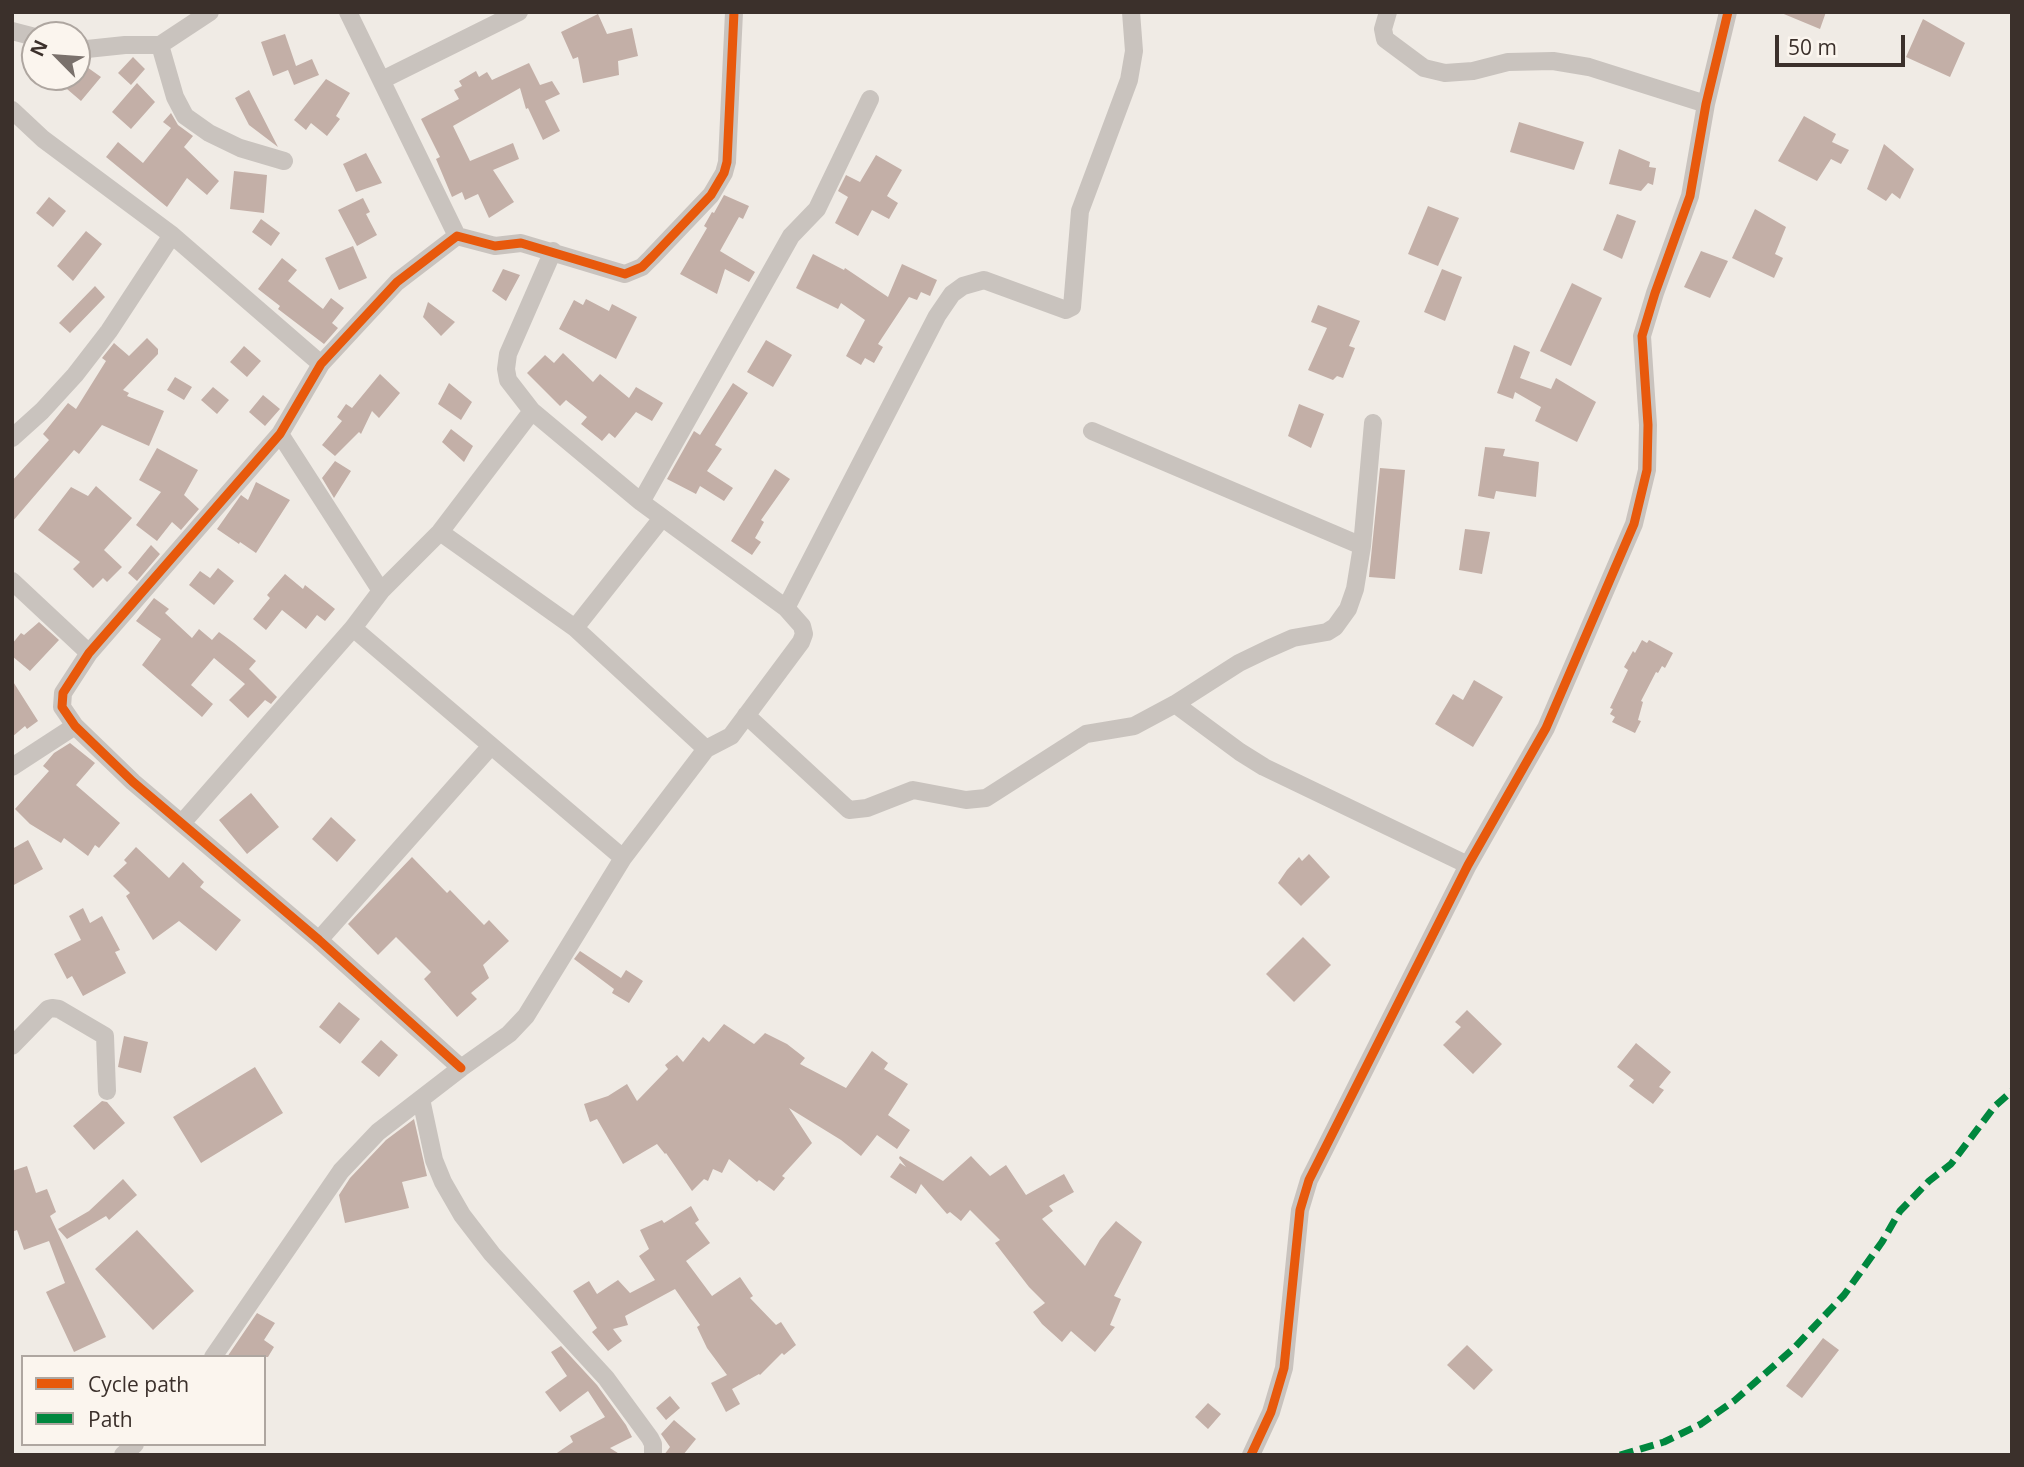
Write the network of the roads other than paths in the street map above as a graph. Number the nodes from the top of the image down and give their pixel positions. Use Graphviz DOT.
graph roads {
  1 [pos="210,12"];
  2 [pos="348,12"];
  3 [pos="519,12"];
  4 [pos="734,12"];
  5 [pos="1131,12"];
  6 [pos="1388,12"];
  7 [pos="1728,12"];
  8 [pos="160,45"];
  9 [pos="91,48"];
  10 [pos="382,80"];
  11 [pos="870,99"];
  12 [pos="1706,104"];
  13 [pos="12,110"];
  14 [pos="284,161"];
  15 [pos="172,236"];
  16 [pos="457,236"];
  17 [pos="553,251"];
  18 [pos="321,364"];
  19 [pos="531,411"];
  20 [pos="1373,423"];
  21 [pos="1092,431"];
  22 [pos="280,435"];
  23 [pos="12,438"];
  24 [pos="640,502"];
  25 [pos="662,518"];
  26 [pos="440,533"];
  27 [pos="1362,546"];
  28 [pos="12,581"];
  29 [pos="381,591"];
  30 [pos="786,608"];
  31 [pos="353,628"];
  32 [pos="575,628"];
  33 [pos="89,653"];
  34 [pos="1175,704"];
  35 [pos="746,715"];
  36 [pos="75,726"];
  37 [pos="490,747"];
  38 [pos="706,749"];
  39 [pos="12,767"];
  40 [pos="182,823"];
  41 [pos="623,858"];
  42 [pos="1468,865"];
  43 [pos="319,940"];
  44 [pos="12,1046"];
  45 [pos="461,1068"];
  46 [pos="107,1091"];
  47 [pos="421,1098"];
  48 [pos="214,1355"];
  49 [pos="653,1455"];
  50 [pos="1251,1455"];
  1 -- 8 [label="street"];
  2 -- 10 [label="street"];
  3 -- 10 [label="street"];
  4 -- 17 [label="street"];
  5 -- 30 [label="street"];
  6 -- 12 [label="street"];
  7 -- 12 [label="street"];
  8 -- 9 [label="street"];
  8 -- 14 [label="street"];
  10 -- 16 [label="street"];
  11 -- 24 [label="street"];
  12 -- 42 [label="street"];
  13 -- 15 [label="street"];
  15 -- 18 [label="street"];
  15 -- 23 [label="street"];
  16 -- 17 [label="street"];
  16 -- 18 [label="street"];
  17 -- 19 [label="street"];
  18 -- 22 [label="street"];
  19 -- 24 [label="street"];
  19 -- 26 [label="street"];
  20 -- 27 [label="street"];
  21 -- 27 [label="street"];
  22 -- 29 [label="street"];
  22 -- 33 [label="street"];
  24 -- 25 [label="street"];
  25 -- 30 [label="street"];
  25 -- 32 [label="street"];
  26 -- 29 [label="street"];
  26 -- 32 [label="street"];
  27 -- 34 [label="street"];
  28 -- 33 [label="street"];
  29 -- 31 [label="street"];
  30 -- 35 [label="street"];
  31 -- 37 [label="street"];
  31 -- 40 [label="street"];
  32 -- 38 [label="street"];
  33 -- 36 [label="street"];
  34 -- 35 [label="street"];
  34 -- 42 [label="street"];
  35 -- 38 [label="street"];
  36 -- 39 [label="street"];
  36 -- 40 [label="street"];
  37 -- 41 [label="street"];
  37 -- 43 [label="street"];
  38 -- 41 [label="street"];
  40 -- 43 [label="street"];
  41 -- 45 [label="street"];
  42 -- 50 [label="street"];
  43 -- 45 [label="street"];
  44 -- 46 [label="street"];
  45 -- 47 [label="street"];
  47 -- 48 [label="street"];
  47 -- 49 [label="street"];
}
